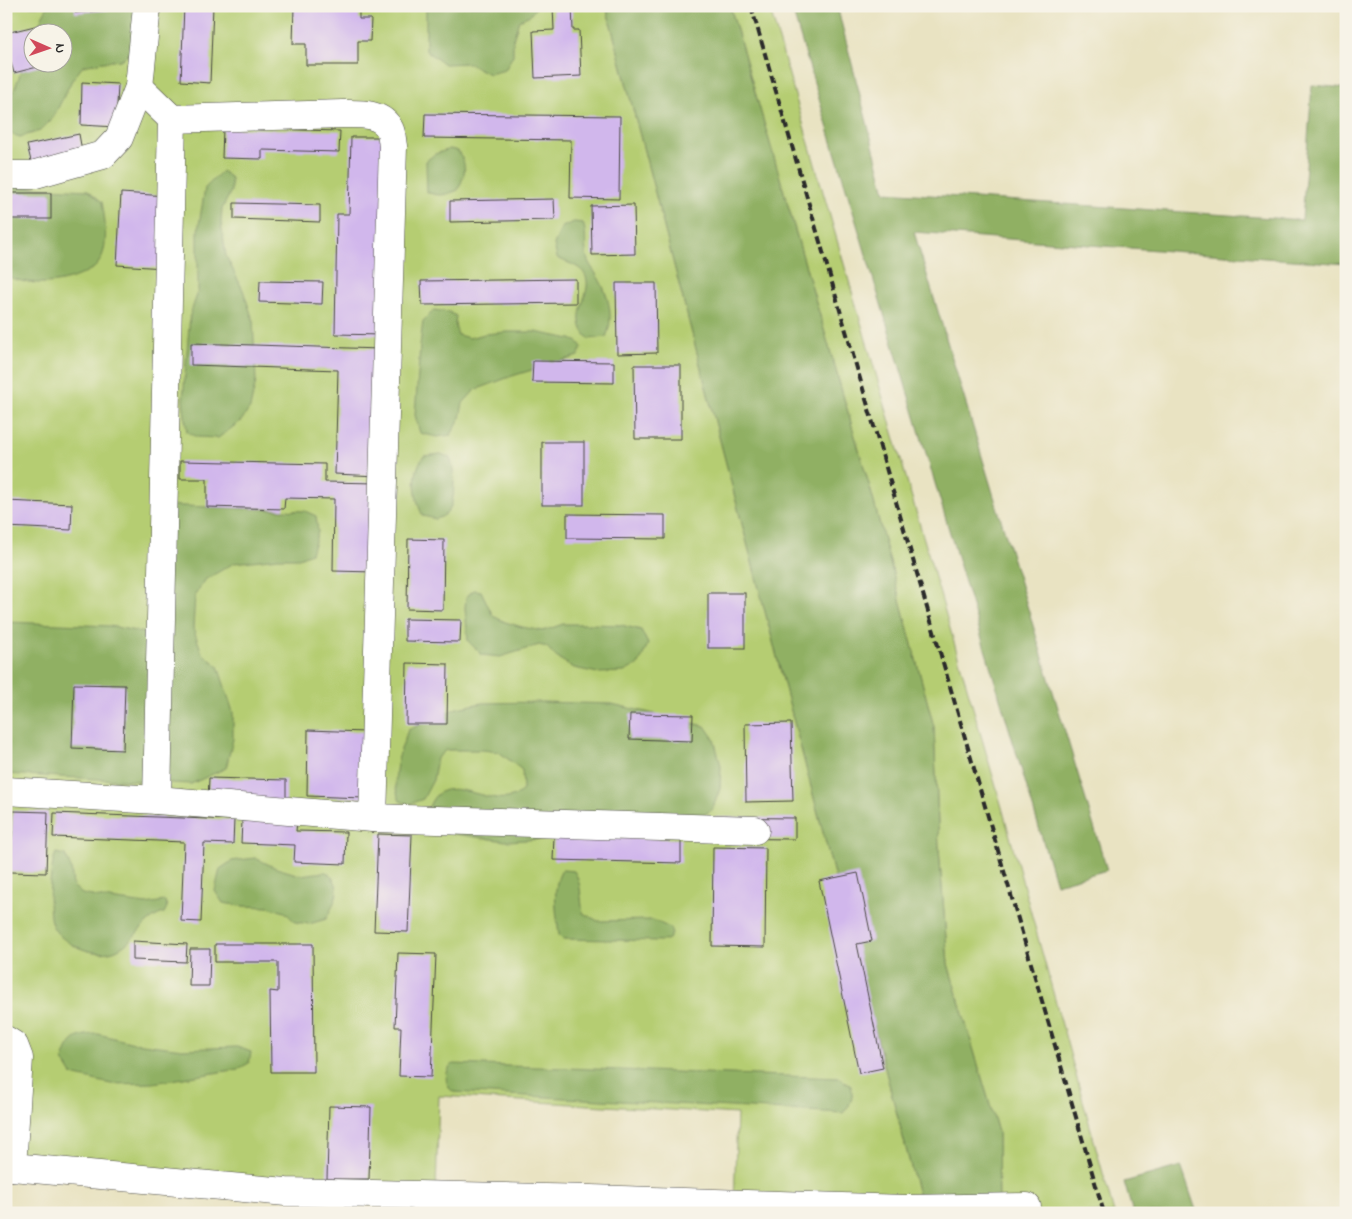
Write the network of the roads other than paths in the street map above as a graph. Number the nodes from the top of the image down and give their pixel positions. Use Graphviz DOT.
graph roads {
  1 [pos="147,6"];
  2 [pos="139,87"];
  3 [pos="172,119"];
  4 [pos="6,175"];
  5 [pos="6,791"];
  6 [pos="157,800"];
  7 [pos="372,818"];
  8 [pos="755,830"];
  9 [pos="6,1040"];
  10 [pos="9,1167"];
  11 [pos="1026,1207"];
  1 -- 2 [label="street"];
  2 -- 3 [label="street"];
  2 -- 4 [label="street"];
  3 -- 6 [label="street"];
  3 -- 7 [label="street"];
  5 -- 6 [label="street"];
  6 -- 7 [label="street"];
  7 -- 8 [label="street"];
  9 -- 10 [label="street"];
  10 -- 11 [label="street"];
}
